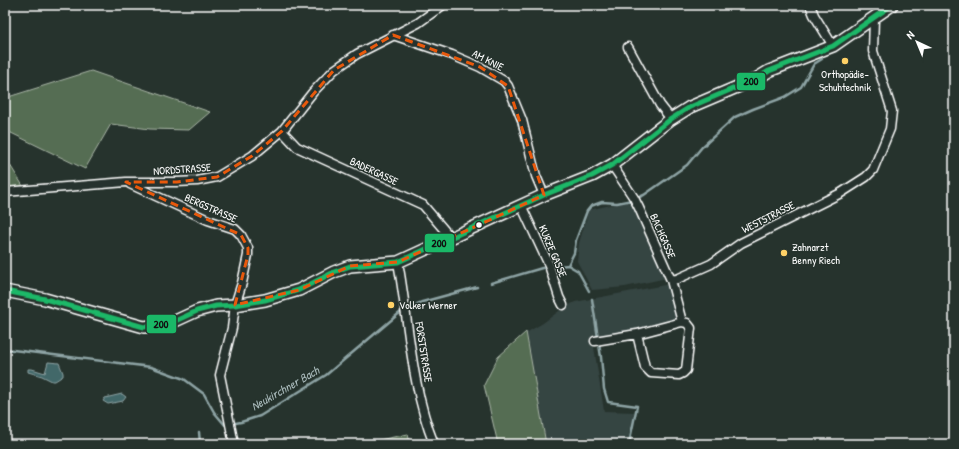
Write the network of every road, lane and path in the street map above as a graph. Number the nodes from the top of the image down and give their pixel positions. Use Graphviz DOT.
graph roads {
  1 [pos="443,5"];
  2 [pos="810,5"];
  3 [pos="892,5"];
  4 [pos="874,18"];
  5 [pos="393,35"];
  6 [pos="833,46"];
  7 [pos="628,47"];
  8 [pos="671,119"];
  9 [pos="282,131"];
  10 [pos="612,165"];
  11 [pos="126,182"];
  12 [pos="5,192"];
  13 [pos="544,195"];
  14 [pos="521,205"];
  15 [pos="450,238"];
  16 [pos="398,262"];
  17 [pos="671,280"];
  18 [pos="5,291"];
  19 [pos="235,305"];
  20 [pos="563,305"];
  21 [pos="682,322"];
  22 [pos="637,334"];
  23 [pos="599,340"];
  24 [pos="234,444"];
  25 [pos="434,444"];
  1 -- 5 [label="street, NORDSTRASSE"];
  2 -- 6 [label="street"];
  3 -- 4 [label="street"];
  4 -- 6 [label="street"];
  4 -- 17 [label="street, WESTSTRASSE"];
  5 -- 9 [label="street, NORDSTRASSE"];
  5 -- 13 [label="street, AM KNIE"];
  6 -- 8 [label="street"];
  7 -- 8 [label="street"];
  8 -- 10 [label="street"];
  9 -- 11 [label="street, NORDSTRASSE"];
  9 -- 15 [label="street, BADERGASSE"];
  10 -- 13 [label="street"];
  10 -- 17 [label="street, BACHGASSE"];
  11 -- 12 [label="street, NORDSTRASSE"];
  11 -- 19 [label="street, BERGSTRASSE"];
  13 -- 14 [label="street"];
  14 -- 15 [label="street"];
  14 -- 20 [label="street, KURZE GASSE"];
  15 -- 16 [label="street"];
  16 -- 19 [label="street"];
  16 -- 25 [label="street, FORSTSTRASSE"];
  17 -- 21 [label="street, BACHGASSE"];
  18 -- 19 [label="street"];
  19 -- 24 [label="street, BERGSTRASSE"];
  21 -- 22 [label="street"];
  21 -- 22 [label="street, BACHGASSE"];
  22 -- 23 [label="street"];
}
